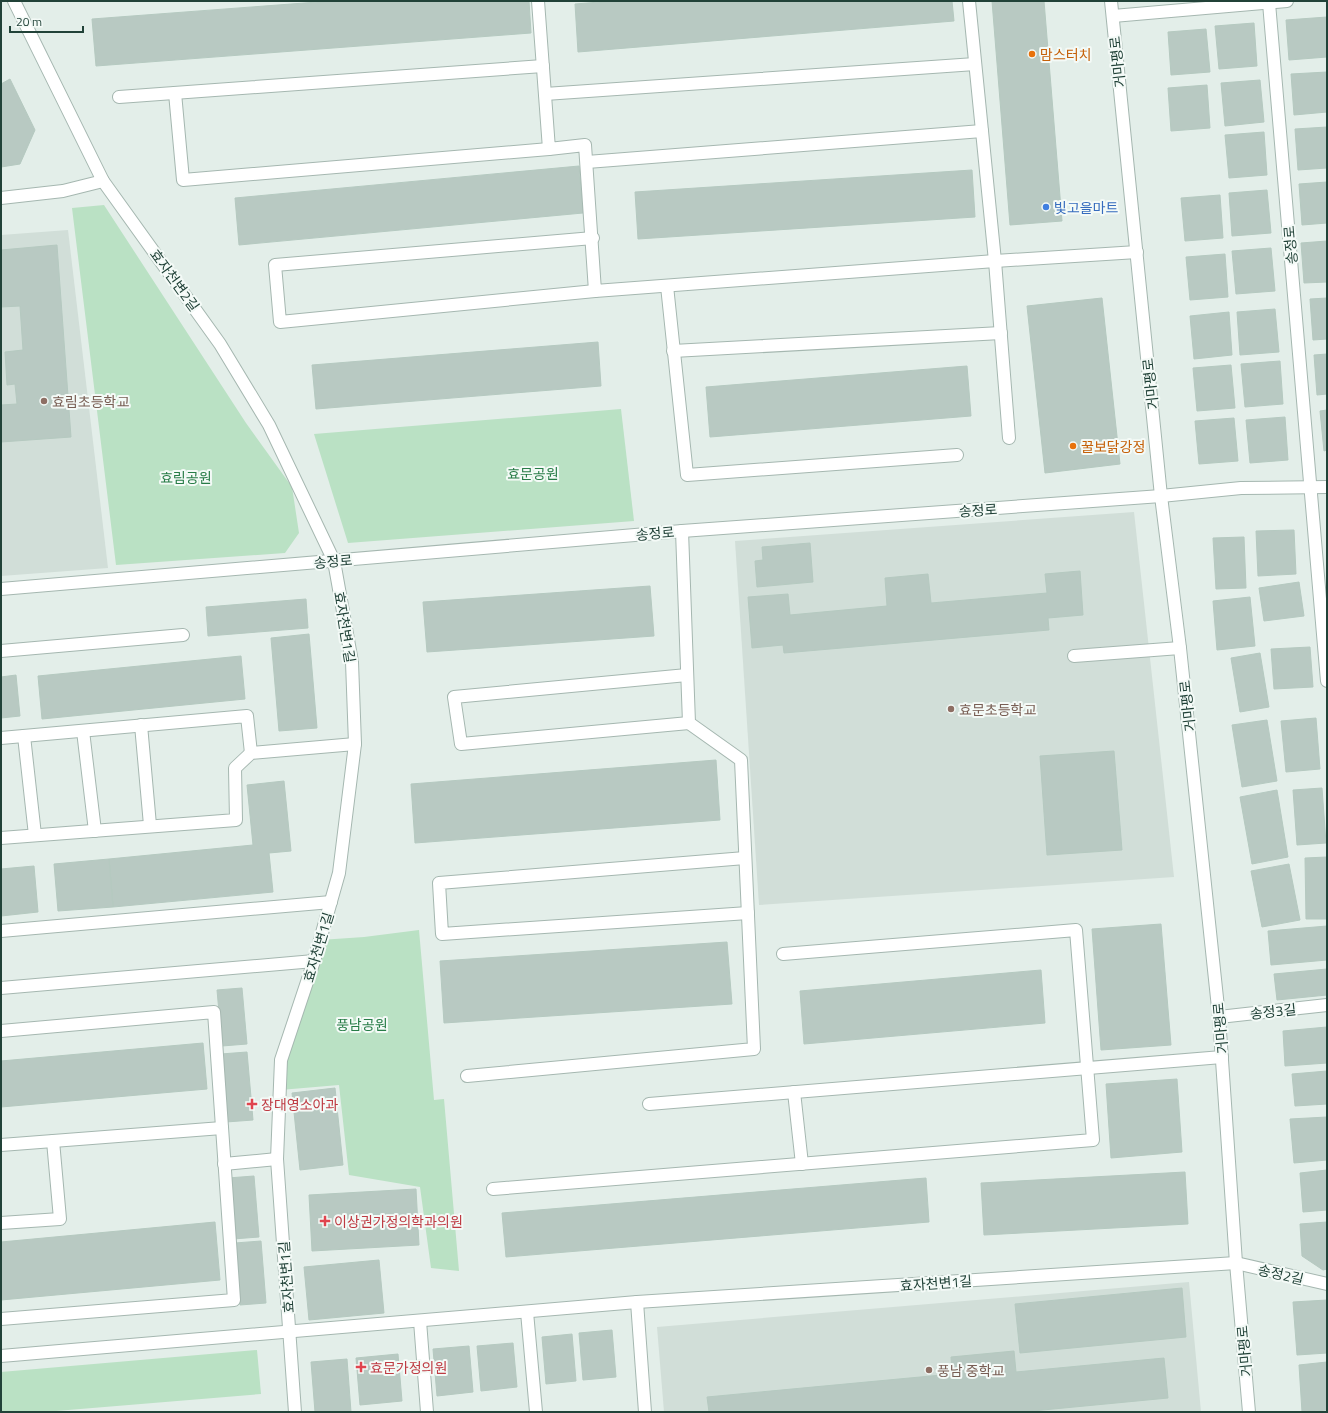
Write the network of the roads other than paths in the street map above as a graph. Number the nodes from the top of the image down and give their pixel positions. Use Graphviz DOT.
graph roads {
  1 [pos="14,1"];
  2 [pos="538,1"];
  3 [pos="969,1"];
  4 [pos="1111,1"];
  5 [pos="1287,1"];
  6 [pos="1269,3"];
  7 [pos="1113,16"];
  8 [pos="975,64"];
  9 [pos="543,66"];
  10 [pos="175,93"];
  11 [pos="545,94"];
  12 [pos="119,97"];
  13 [pos="982,131"];
  14 [pos="549,149"];
  15 [pos="587,162"];
  16 [pos="103,181"];
  17 [pos="1,198"];
  18 [pos="593,238"];
  19 [pos="1137,252"];
  20 [pos="995,261"];
  21 [pos="667,286"];
  22 [pos="595,291"];
  23 [pos="1001,333"];
  24 [pos="673,351"];
  25 [pos="1009,438"];
  26 [pos="957,455"];
  27 [pos="1327,487"];
  28 [pos="1310,488"];
  29 [pos="1161,496"];
  30 [pos="682,531"];
  31 [pos="334,561"];
  32 [pos="1,589"];
  33 [pos="183,635"];
  34 [pos="1180,648"];
  35 [pos="1,651"];
  36 [pos="1074,656"];
  37 [pos="687,675"];
  38 [pos="1327,681"];
  39 [pos="689,723"];
  40 [pos="141,726"];
  41 [pos="83,731"];
  42 [pos="24,736"];
  43 [pos="1,738"];
  44 [pos="354,744"];
  45 [pos="251,753"];
  46 [pos="150,825"];
  47 [pos="95,831"];
  48 [pos="35,835"];
  49 [pos="1,838"];
  50 [pos="745,858"];
  51 [pos="331,902"];
  52 [pos="748,913"];
  53 [pos="1,931"];
  54 [pos="784,954"];
  55 [pos="314,961"];
  56 [pos="1,988"];
  57 [pos="1327,1005"];
  58 [pos="1219,1017"];
  59 [pos="1,1031"];
  60 [pos="1222,1057"];
  61 [pos="1087,1068"];
  62 [pos="467,1076"];
  63 [pos="794,1092"];
  64 [pos="649,1104"];
  65 [pos="222,1128"];
  66 [pos="53,1141"];
  67 [pos="1,1146"];
  68 [pos="277,1159"];
  69 [pos="224,1164"];
  70 [pos="802,1164"];
  71 [pos="493,1189"];
  72 [pos="1,1223"];
  73 [pos="1236,1263"];
  74 [pos="1327,1284"];
  75 [pos="637,1302"];
  76 [pos="527,1312"];
  77 [pos="1,1319"];
  78 [pos="420,1321"];
  79 [pos="289,1332"];
  80 [pos="1,1356"];
  81 [pos="295,1412"];
  82 [pos="427,1412"];
  83 [pos="536,1412"];
  84 [pos="645,1412"];
  85 [pos="1249,1412"];
  1 -- 16 [label="street, 효자천변2길"];
  2 -- 9 [label="street"];
  3 -- 8 [label="street"];
  4 -- 7 [label="street, 거마평로"];
  5 -- 6 [label="street"];
  6 -- 7 [label="street"];
  6 -- 28 [label="street, 송정로"];
  7 -- 19 [label="street, 거마평로"];
  8 -- 11 [label="street"];
  8 -- 13 [label="street"];
  9 -- 10 [label="street"];
  9 -- 11 [label="street"];
  10 -- 12 [label="street"];
  10 -- 14 [label="street"];
  11 -- 14 [label="street"];
  13 -- 15 [label="street"];
  13 -- 20 [label="street"];
  14 -- 15 [label="street"];
  15 -- 18 [label="street"];
  16 -- 17 [label="street"];
  16 -- 31 [label="street, 효자천변2길"];
  18 -- 22 [label="street"];
  18 -- 22 [label="street"];
  19 -- 20 [label="street"];
  19 -- 29 [label="street, 거마평로"];
  20 -- 21 [label="street"];
  20 -- 23 [label="street"];
  21 -- 22 [label="street"];
  21 -- 24 [label="street"];
  23 -- 24 [label="street"];
  23 -- 25 [label="street"];
  24 -- 26 [label="street"];
  27 -- 28 [label="street, 송정로"];
  28 -- 29 [label="street, 송정로"];
  28 -- 38 [label="street, 송정로"];
  29 -- 30 [label="street, 송정로"];
  29 -- 34 [label="street, 거마평로"];
  30 -- 31 [label="street, 송정로"];
  30 -- 37 [label="street"];
  31 -- 32 [label="street, 송정로"];
  31 -- 44 [label="street, 효자천변1길"];
  33 -- 35 [label="street"];
  34 -- 36 [label="street"];
  34 -- 58 [label="street, 거마평로"];
  37 -- 39 [label="street"];
  37 -- 39 [label="street"];
  39 -- 50 [label="street"];
  40 -- 41 [label="street"];
  40 -- 45 [label="street"];
  40 -- 46 [label="street"];
  41 -- 42 [label="street"];
  41 -- 47 [label="street"];
  42 -- 43 [label="street"];
  42 -- 48 [label="street"];
  44 -- 45 [label="street"];
  44 -- 51 [label="street, 효자천변1길"];
  45 -- 46 [label="street"];
  46 -- 47 [label="street"];
  47 -- 48 [label="street"];
  48 -- 49 [label="street"];
  50 -- 52 [label="street"];
  50 -- 52 [label="street"];
  51 -- 53 [label="street"];
  51 -- 55 [label="street, 효자천변1길"];
  52 -- 62 [label="street"];
  54 -- 61 [label="street"];
  55 -- 56 [label="street"];
  55 -- 68 [label="street, 효자천변1길"];
  57 -- 58 [label="street, 송정3길"];
  58 -- 60 [label="street, 거마평로"];
  59 -- 65 [label="street"];
  60 -- 61 [label="street"];
  60 -- 73 [label="street, 거마평로"];
  61 -- 63 [label="street"];
  61 -- 70 [label="street"];
  63 -- 64 [label="street"];
  63 -- 70 [label="street"];
  65 -- 66 [label="street"];
  65 -- 69 [label="street"];
  66 -- 67 [label="street"];
  66 -- 72 [label="street"];
  68 -- 69 [label="street"];
  68 -- 79 [label="street, 효자천변1길"];
  69 -- 77 [label="street"];
  70 -- 71 [label="street"];
  73 -- 74 [label="street, 송정2길"];
  73 -- 75 [label="street, 효자천변1길"];
  73 -- 85 [label="street, 거마평로"];
  75 -- 76 [label="street, 효자천변1길"];
  75 -- 84 [label="street"];
  76 -- 78 [label="street, 효자천변1길"];
  76 -- 83 [label="street"];
  78 -- 79 [label="street, 효자천변1길"];
  78 -- 82 [label="street"];
  79 -- 80 [label="street, 효자천변1길"];
  79 -- 81 [label="street, 효자천변1길"];
}
